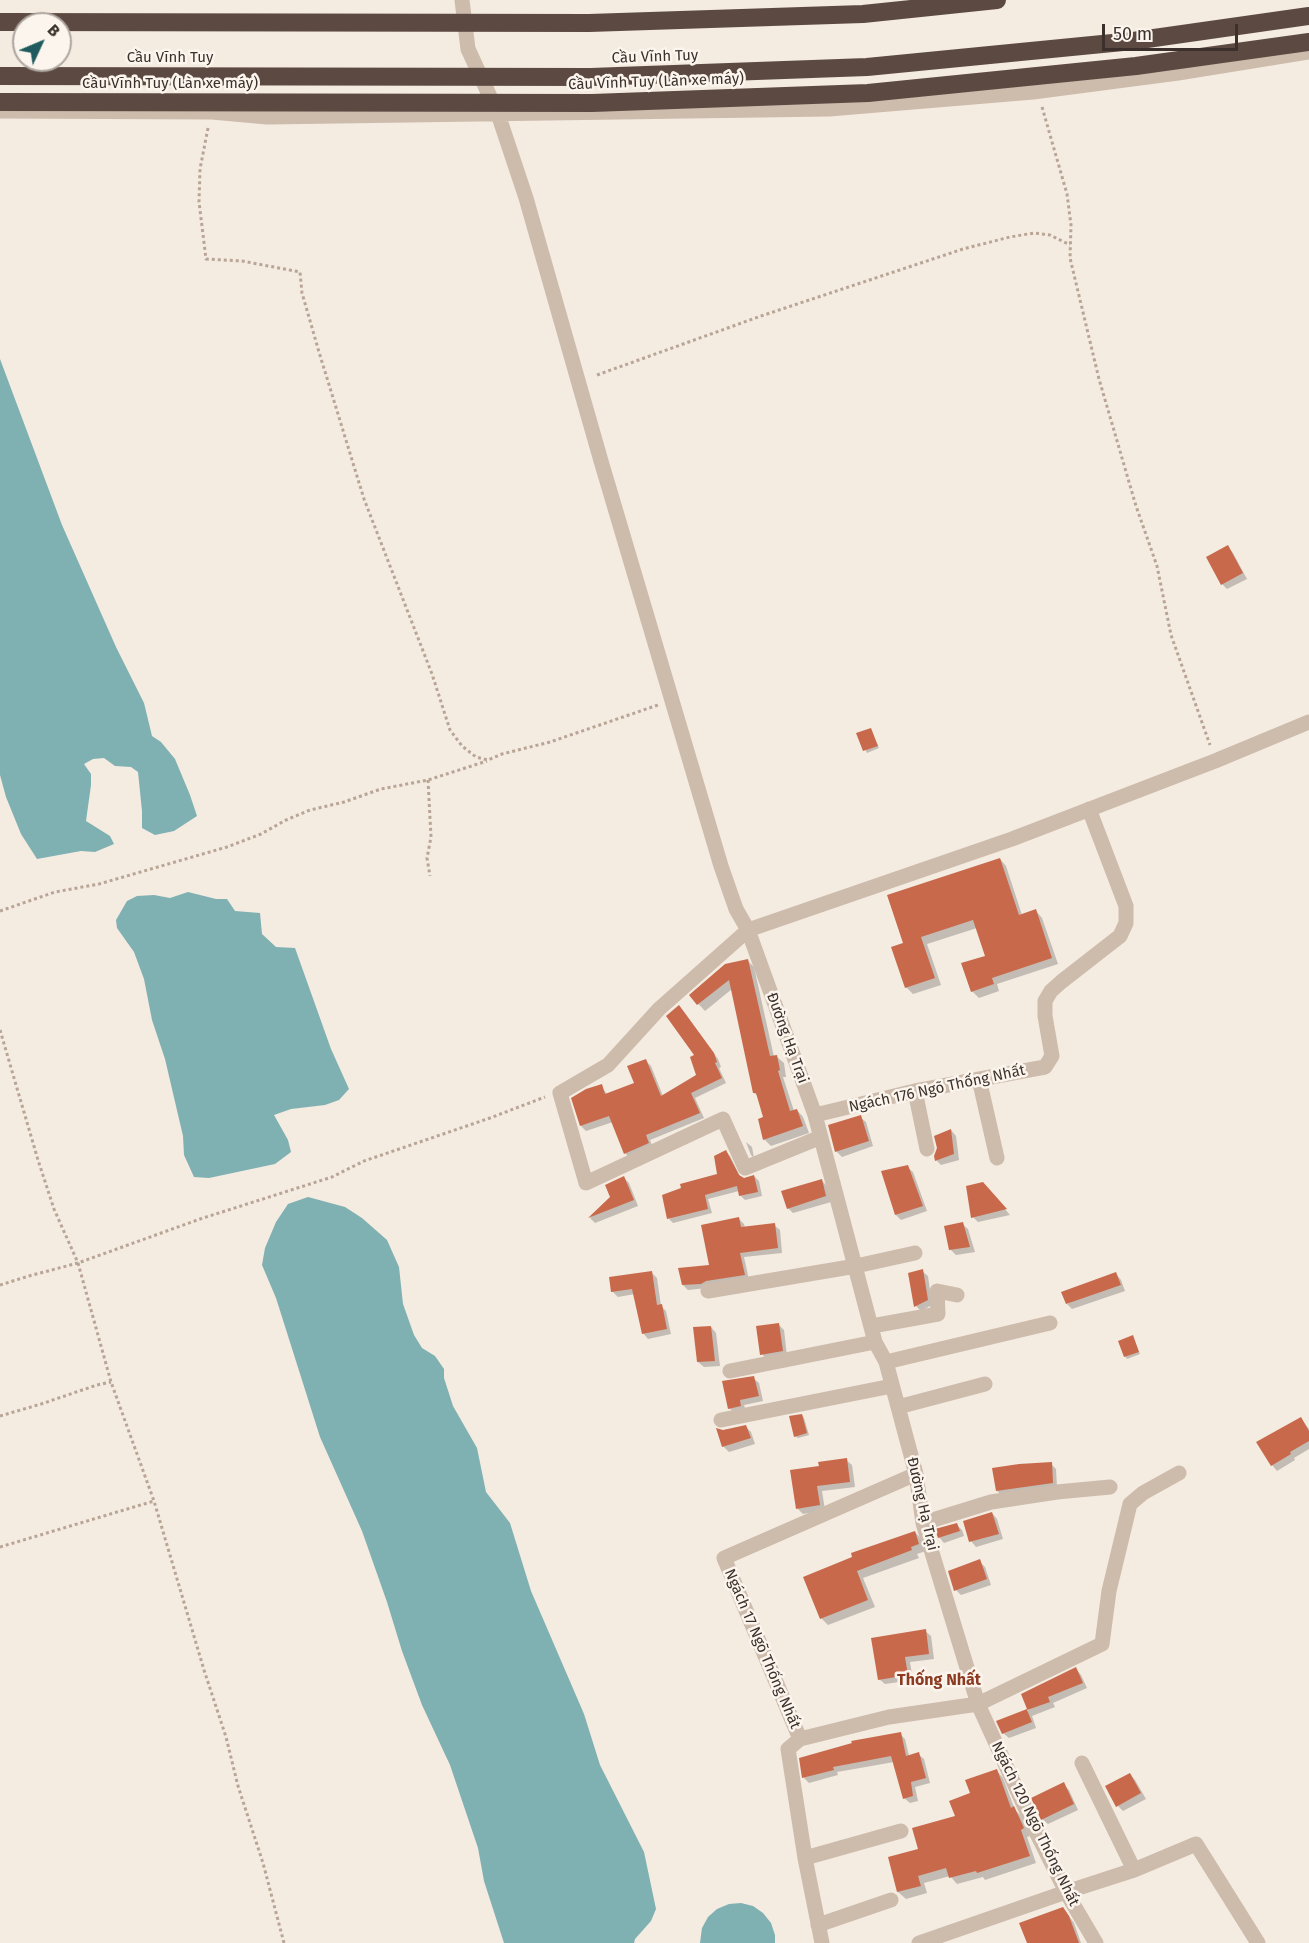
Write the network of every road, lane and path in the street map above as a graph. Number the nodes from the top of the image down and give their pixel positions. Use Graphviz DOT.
graph roads {
  1 [pos="462,0"];
  2 [pos="997,0"];
  3 [pos="1309,16"];
  4 [pos="0,22"];
  5 [pos="1309,42"];
  6 [pos="1309,52"];
  7 [pos="0,76"];
  8 [pos="1038,91"];
  9 [pos="0,102"];
  10 [pos="0,111"];
  11 [pos="212,112"];
  12 [pos="498,114"];
  13 [pos="1070,245"];
  14 [pos="597,375"];
  15 [pos="673,702"];
  16 [pos="1309,722"];
  17 [pos="488,760"];
  18 [pos="1215,761"];
  19 [pos="428,780"];
  20 [pos="1089,809"];
  21 [pos="430,876"];
  22 [pos="0,911"];
  23 [pos="748,930"];
  24 [pos="0,1030"];
  25 [pos="979,1079"];
  26 [pos="915,1091"];
  27 [pos="560,1093"];
  28 [pos="815,1115"];
  29 [pos="821,1137"];
  30 [pos="927,1149"];
  31 [pos="997,1158"];
  32 [pos="915,1253"];
  33 [pos="78,1263"];
  34 [pos="856,1266"];
  35 [pos="0,1285"];
  36 [pos="708,1291"];
  37 [pos="957,1295"];
  38 [pos="1050,1323"];
  39 [pos="872,1326"];
  40 [pos="875,1342"];
  41 [pos="886,1362"];
  42 [pos="730,1371"];
  43 [pos="111,1382"];
  44 [pos="985,1384"];
  45 [pos="892,1386"];
  46 [pos="898,1407"];
  47 [pos="0,1416"];
  48 [pos="721,1420"];
  49 [pos="1179,1473"];
  50 [pos="916,1474"];
  51 [pos="1110,1487"];
  52 [pos="154,1501"];
  53 [pos="923,1523"];
  54 [pos="0,1547"];
  55 [pos="978,1704"];
  56 [pos="800,1739"];
  57 [pos="1082,1763"];
  58 [pos="901,1831"];
  59 [pos="805,1858"];
  60 [pos="1134,1870"];
  61 [pos="1066,1892"];
  62 [pos="891,1900"];
  63 [pos="818,1925"];
  64 [pos="284,1943"];
  65 [pos="822,1943"];
  66 [pos="919,1943"];
  67 [pos="1096,1943"];
  68 [pos="1258,1943"];
  1 -- 12 [label="street, Đường Hạ Trại"];
  2 -- 4 [label="highway"];
  3 -- 7 [label="highway, Cầu Vĩnh Tuy"];
  5 -- 9 [label="highway, Cầu Vĩnh Tuy (Làn xe máy)"];
  6 -- 8 [label="street"];
  8 -- 12 [label="street"];
  8 -- 13 [label="path"];
  10 -- 11 [label="street"];
  11 -- 12 [label="street"];
  11 -- 17 [label="path"];
  12 -- 15 [label="street, Đường Hạ Trại"];
  13 -- 14 [label="path"];
  13 -- 18 [label="path"];
  15 -- 17 [label="path"];
  15 -- 23 [label="street, Đường Hạ Trại"];
  16 -- 18 [label="street"];
  17 -- 19 [label="path"];
  18 -- 20 [label="street"];
  19 -- 21 [label="path"];
  19 -- 22 [label="path"];
  20 -- 23 [label="street"];
  20 -- 25 [label="street, Ngách 176 Ngõ Thống Nhất"];
  23 -- 27 [label="street"];
  23 -- 28 [label="street, Đường Hạ Trại"];
  24 -- 33 [label="path"];
  25 -- 26 [label="street, Ngách 176 Ngõ Thống Nhất"];
  25 -- 31 [label="street"];
  26 -- 28 [label="street, Ngách 176 Ngõ Thống Nhất"];
  26 -- 30 [label="street"];
  27 -- 29 [label="street"];
  27 -- 33 [label="path"];
  28 -- 29 [label="street, Đường Hạ Trại"];
  29 -- 34 [label="street, Đường Hạ Trại"];
  32 -- 34 [label="street"];
  33 -- 35 [label="path"];
  33 -- 43 [label="path"];
  34 -- 36 [label="street"];
  34 -- 39 [label="street, Đường Hạ Trại"];
  37 -- 39 [label="street"];
  38 -- 41 [label="street"];
  39 -- 40 [label="street, Đường Hạ Trại"];
  40 -- 41 [label="street, Đường Hạ Trại"];
  40 -- 42 [label="street"];
  41 -- 45 [label="street, Đường Hạ Trại"];
  43 -- 47 [label="path"];
  43 -- 52 [label="path"];
  44 -- 46 [label="street"];
  45 -- 46 [label="street, Đường Hạ Trại"];
  45 -- 48 [label="street"];
  46 -- 50 [label="street, Đường Hạ Trại"];
  49 -- 55 [label="street"];
  50 -- 53 [label="street, Đường Hạ Trại"];
  50 -- 56 [label="street, Ngách 17 Ngõ Thống Nhất"];
  51 -- 53 [label="street"];
  52 -- 54 [label="path"];
  52 -- 64 [label="path"];
  53 -- 55 [label="street, Đường Hạ Trại"];
  55 -- 56 [label="street"];
  55 -- 61 [label="street, Ngách 120 Ngõ Thống Nhất"];
  56 -- 59 [label="street"];
  57 -- 60 [label="street"];
  58 -- 59 [label="street"];
  59 -- 63 [label="street"];
  60 -- 61 [label="street"];
  60 -- 68 [label="street"];
  61 -- 66 [label="street"];
  61 -- 67 [label="street, Ngách 120 Ngõ Thống Nhất"];
  62 -- 63 [label="street"];
  63 -- 65 [label="street"];
}
